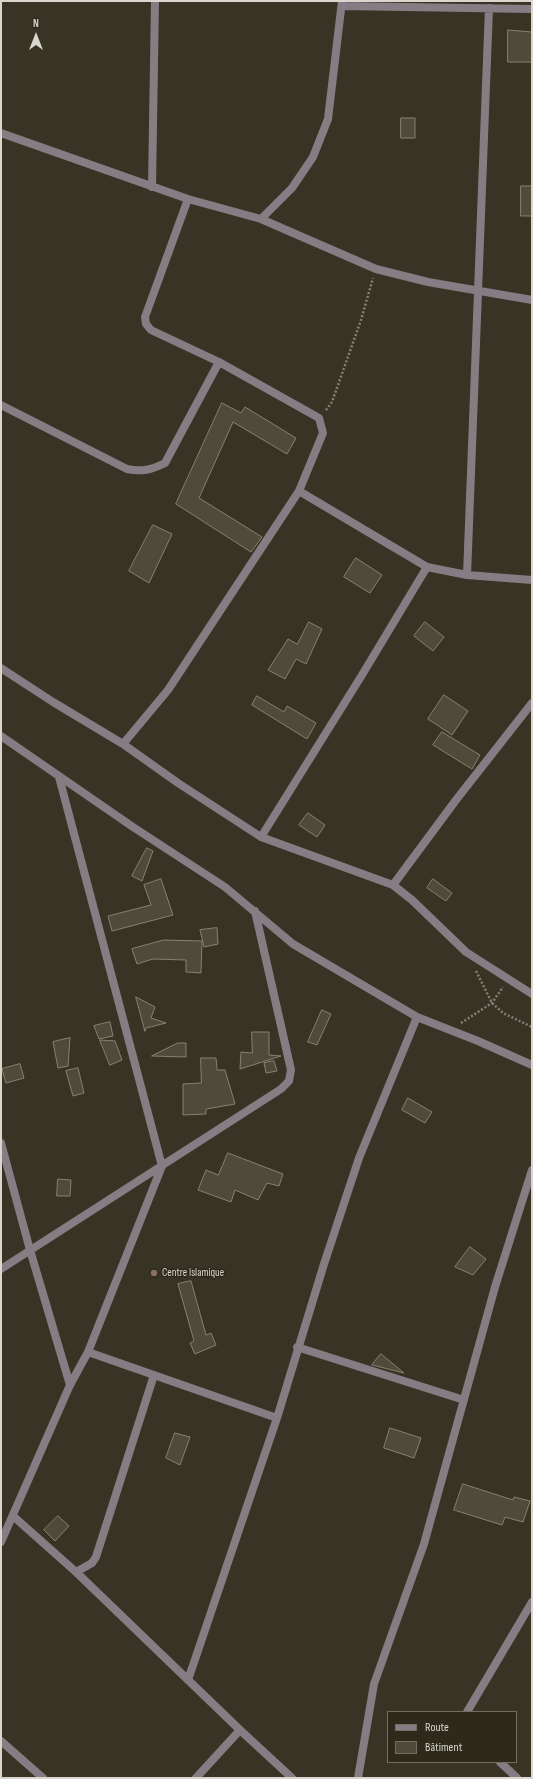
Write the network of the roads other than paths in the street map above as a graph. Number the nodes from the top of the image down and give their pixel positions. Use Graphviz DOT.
graph roads {
  1 [pos="155,1"];
  2 [pos="342,3"];
  3 [pos="489,8"];
  4 [pos="532,8"];
  5 [pos="1,133"];
  6 [pos="152,187"];
  7 [pos="188,199"];
  8 [pos="261,220"];
  9 [pos="477,290"];
  10 [pos="532,300"];
  11 [pos="219,362"];
  12 [pos="1,405"];
  13 [pos="299,491"];
  14 [pos="427,567"];
  15 [pos="467,575"];
  16 [pos="532,580"];
  17 [pos="1,668"];
  18 [pos="532,703"];
  19 [pos="1,736"];
  20 [pos="123,744"];
  21 [pos="59,777"];
  22 [pos="261,837"];
  23 [pos="393,885"];
  24 [pos="255,911"];
  25 [pos="532,994"];
  26 [pos="417,1017"];
  27 [pos="532,1065"];
  28 [pos="1,1143"];
  29 [pos="162,1166"];
  30 [pos="532,1170"];
  31 [pos="30,1250"];
  32 [pos="1,1268"];
  33 [pos="297,1347"];
  34 [pos="88,1352"];
  35 [pos="154,1375"];
  36 [pos="70,1385"];
  37 [pos="464,1400"];
  38 [pos="277,1418"];
  39 [pos="13,1516"];
  40 [pos="1,1542"];
  41 [pos="76,1572"];
  42 [pos="532,1602"];
  43 [pos="188,1680"];
  44 [pos="468,1711"];
  45 [pos="240,1730"];
  46 [pos="1,1741"];
  47 [pos="501,1763"];
  48 [pos="43,1778"];
  49 [pos="196,1778"];
  50 [pos="292,1778"];
  51 [pos="358,1778"];
  52 [pos="517,1778"];
  1 -- 6 [label="street"];
  2 -- 3 [label="street"];
  2 -- 8 [label="street"];
  3 -- 4 [label="street"];
  3 -- 9 [label="street"];
  5 -- 6 [label="street"];
  6 -- 7 [label="street"];
  7 -- 8 [label="street"];
  7 -- 11 [label="street"];
  8 -- 9 [label="street"];
  9 -- 10 [label="street"];
  9 -- 15 [label="street"];
  11 -- 12 [label="street"];
  11 -- 13 [label="street"];
  13 -- 14 [label="street"];
  13 -- 20 [label="street"];
  14 -- 15 [label="street"];
  14 -- 22 [label="street"];
  15 -- 16 [label="street"];
  17 -- 20 [label="street"];
  18 -- 23 [label="street"];
  19 -- 21 [label="street"];
  20 -- 22 [label="street"];
  21 -- 24 [label="street"];
  21 -- 29 [label="street"];
  22 -- 23 [label="street"];
  23 -- 25 [label="street"];
  24 -- 26 [label="street"];
  24 -- 29 [label="street"];
  26 -- 27 [label="street"];
  26 -- 33 [label="street"];
  28 -- 31 [label="street"];
  29 -- 31 [label="street"];
  29 -- 34 [label="street"];
  30 -- 37 [label="street"];
  31 -- 32 [label="street"];
  31 -- 36 [label="street"];
  33 -- 37 [label="street"];
  33 -- 38 [label="street"];
  34 -- 35 [label="street"];
  34 -- 36 [label="street"];
  35 -- 38 [label="street"];
  35 -- 41 [label="street"];
  36 -- 39 [label="street"];
  37 -- 51 [label="street"];
  38 -- 43 [label="street"];
  39 -- 40 [label="street"];
  39 -- 41 [label="street"];
  41 -- 43 [label="street"];
  42 -- 44 [label="street"];
  43 -- 45 [label="street"];
  45 -- 49 [label="street"];
  45 -- 50 [label="street"];
  46 -- 48 [label="street"];
  47 -- 52 [label="street"];
}
